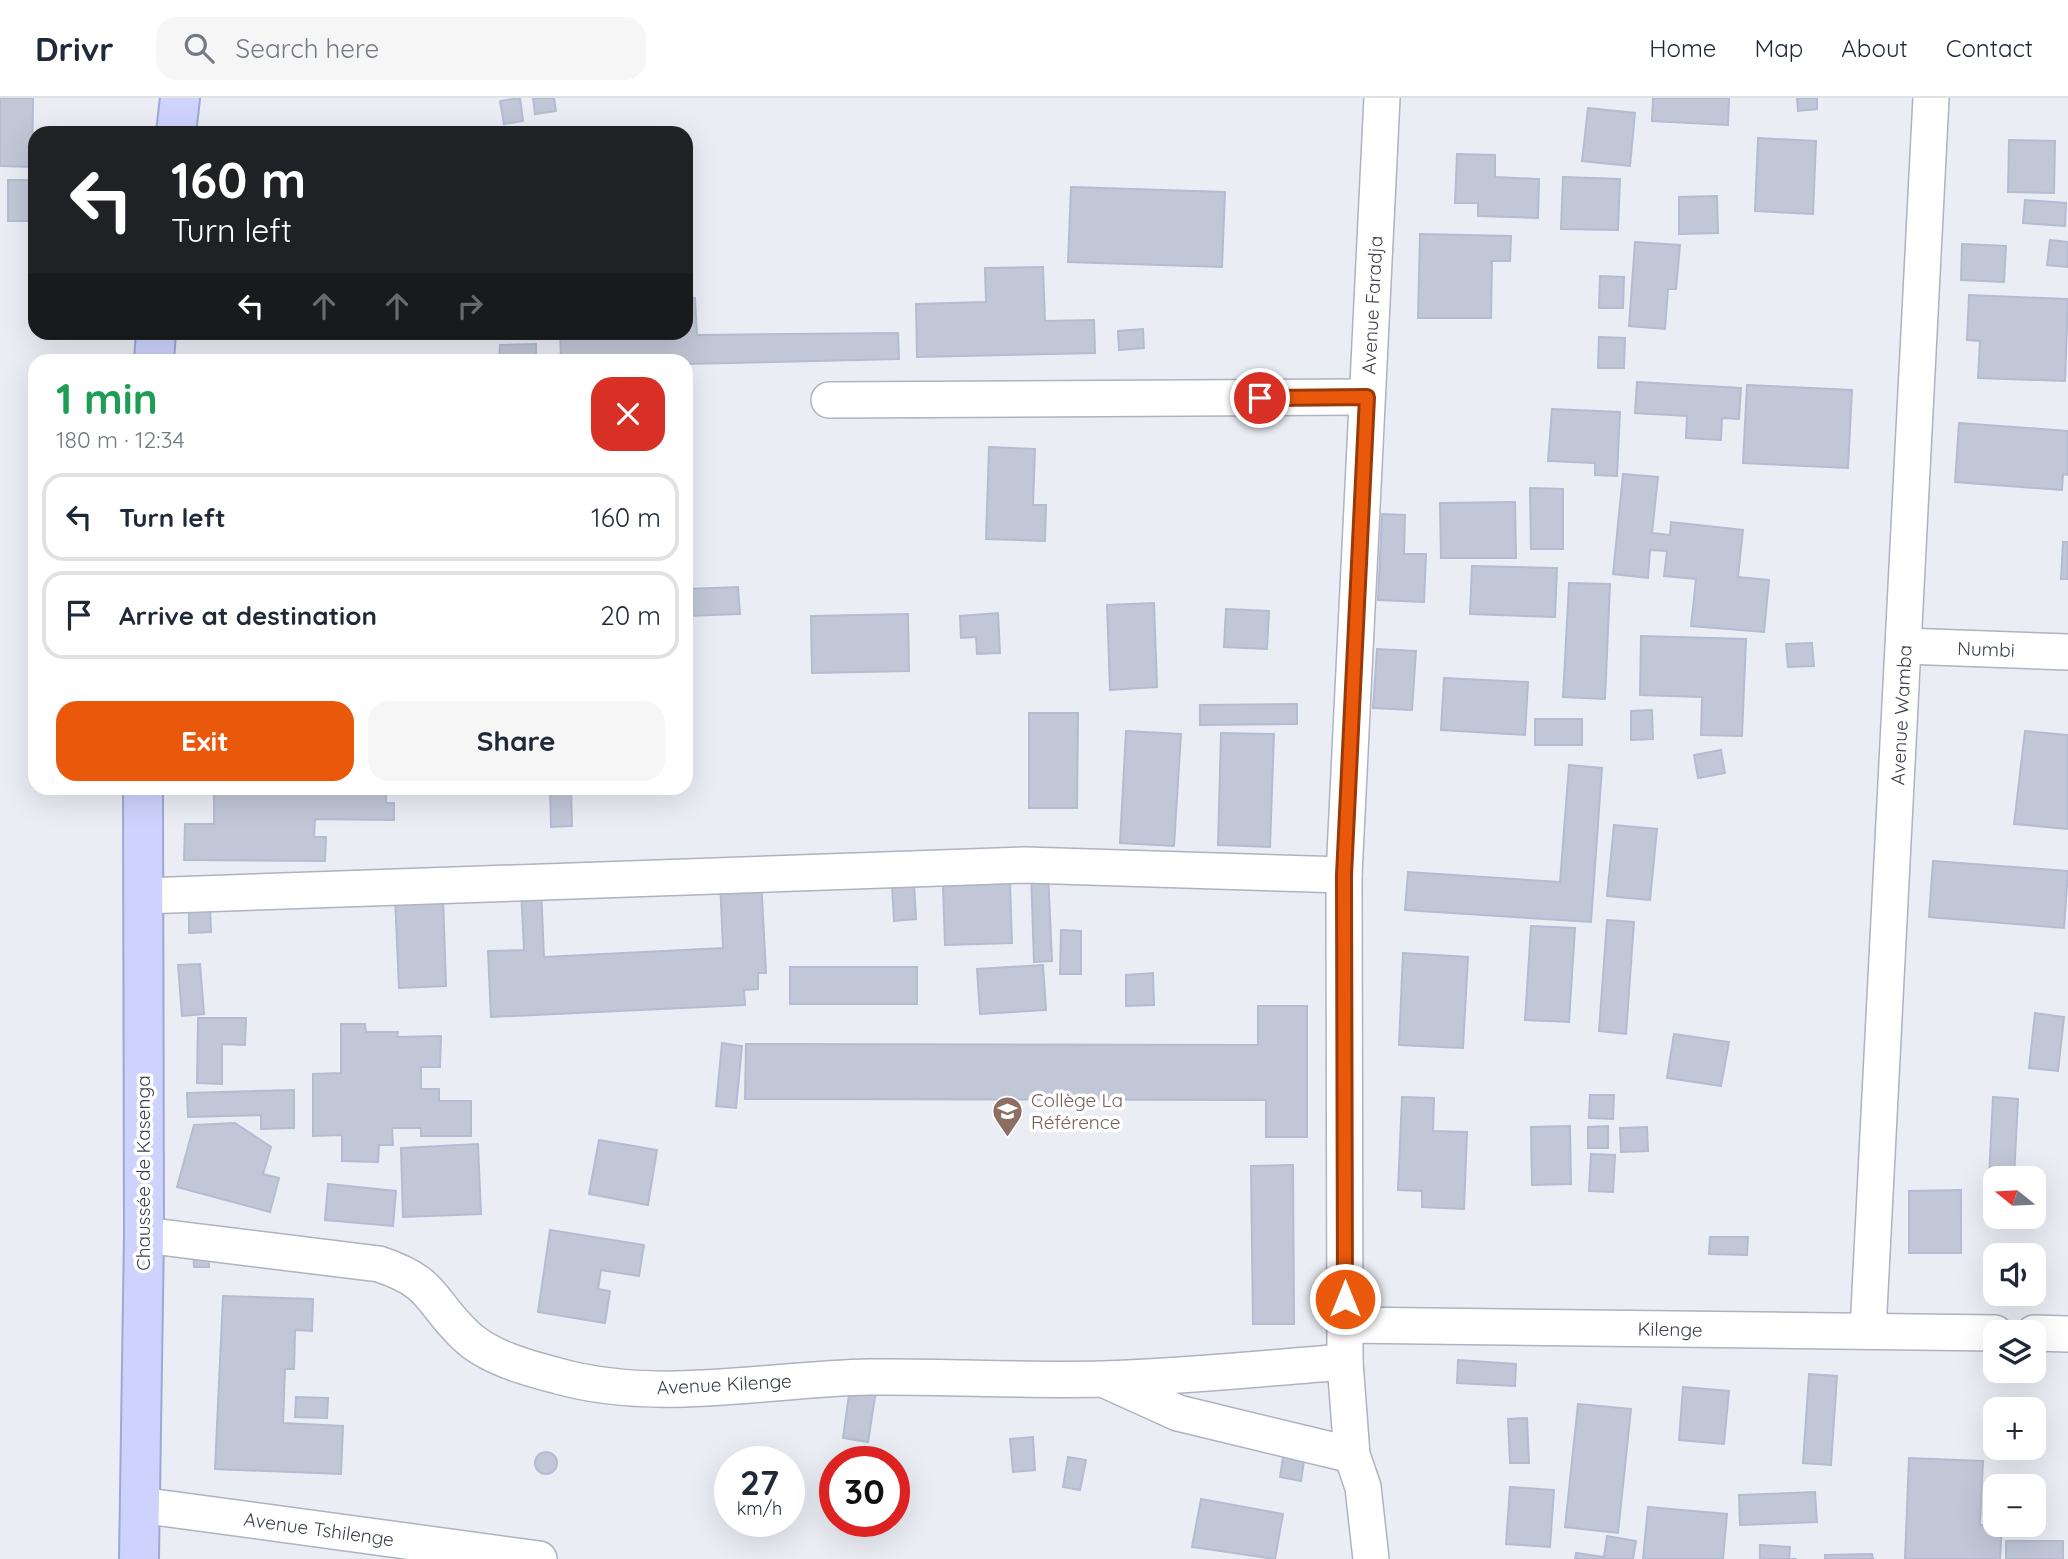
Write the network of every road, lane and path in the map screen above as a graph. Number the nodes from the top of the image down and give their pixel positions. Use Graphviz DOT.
graph roads {
  1 [pos="180,98"];
  2 [pos="1382,98"];
  3 [pos="1931,98"];
  4 [pos="177,126"];
  5 [pos="1367,397"];
  6 [pos="829,400"];
  7 [pos="1905,646"];
  8 [pos="2068,652"];
  9 [pos="143,795"];
  10 [pos="1344,875"];
  11 [pos="143,896"];
  12 [pos="144,1235"];
  13 [pos="1345,1325"];
  14 [pos="1868,1331"];
  15 [pos="1983,1333"];
  16 [pos="2046,1333"];
  17 [pos="2068,1334"];
  18 [pos="1345,1362"];
  19 [pos="1102,1379"];
  20 [pos="1352,1455"];
  21 [pos="141,1505"];
  22 [pos="139,1559"];
  23 [pos="539,1559"];
  24 [pos="1371,1559"];
  1 -- 4 [label="main road"];
  2 -- 5 [label="street, Avenue Faradja"];
  3 -- 7 [label="street, Avenue Wamba"];
  5 -- 6 [label="street"];
  5 -- 10 [label="street, Avenue Faradja"];
  7 -- 8 [label="street, Numbi"];
  7 -- 14 [label="street, Avenue Wamba"];
  9 -- 11 [label="main road, Chaussée de Kasenga"];
  10 -- 11 [label="street"];
  10 -- 13 [label="street, Avenue Faradja"];
  11 -- 12 [label="main road, Chaussée de Kasenga"];
  12 -- 19 [label="street, Avenue Kilenge"];
  12 -- 21 [label="main road, Chaussée de Kasenga"];
  13 -- 14 [label="street, Kilenge"];
  13 -- 18 [label="street, Avenue Faradja"];
  14 -- 15 [label="street, Kilenge"];
  16 -- 17 [label="street"];
  18 -- 19 [label="street, Avenue Kilenge"];
  18 -- 20 [label="street, Avenue Faradja"];
  19 -- 20 [label="street"];
  20 -- 24 [label="street, Avenue Faradja"];
  21 -- 22 [label="main road, Chaussée de Kasenga"];
  21 -- 23 [label="street, Avenue Tshilenge"];
}
